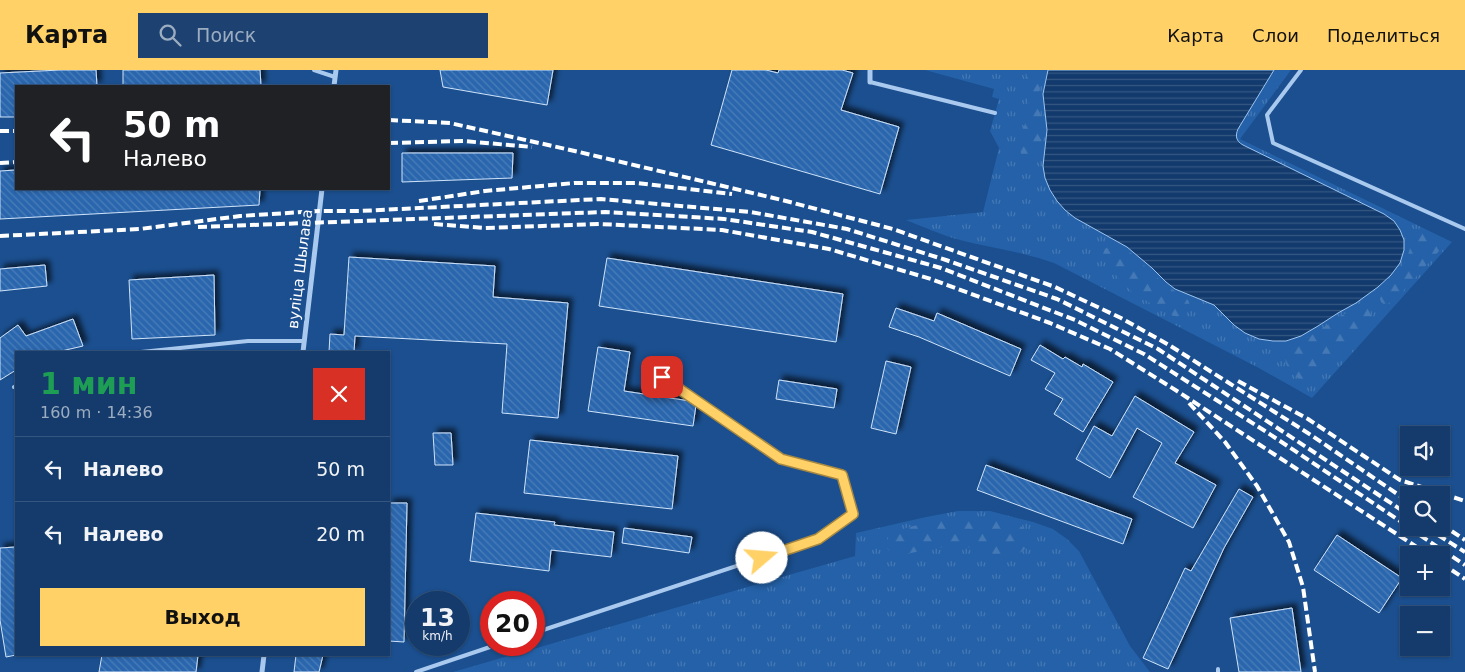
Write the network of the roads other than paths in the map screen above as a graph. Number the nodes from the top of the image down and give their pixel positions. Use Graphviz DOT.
graph roads {
  1 [pos="314,70"];
  2 [pos="336,70"];
  3 [pos="870,70"];
  4 [pos="1301,70"];
  5 [pos="335,77"];
  6 [pos="870,82"];
  7 [pos="334,85"];
  8 [pos="995,113"];
  9 [pos="322,190"];
  10 [pos="1465,229"];
  11 [pos="304,341"];
  12 [pos="151,351"];
  13 [pos="302,351"];
  14 [pos="662,377"];
  15 [pos="545,628"];
  16 [pos="480,650"];
  17 [pos="264,656"];
  18 [pos="262,672"];
  19 [pos="416,672"];
  1 -- 5 [label="lane"];
  2 -- 5 [label="street"];
  3 -- 6 [label="street"];
  4 -- 10 [label="lane"];
  5 -- 7 [label="street"];
  6 -- 8 [label="lane"];
  9 -- 11 [label="street, вуліца Шылава"];
  11 -- 12 [label="lane"];
  11 -- 13 [label="street, вуліца Шылава"];
  14 -- 15 [label="lane"];
  16 -- 19 [label="lane"];
  17 -- 18 [label="street"];
}
